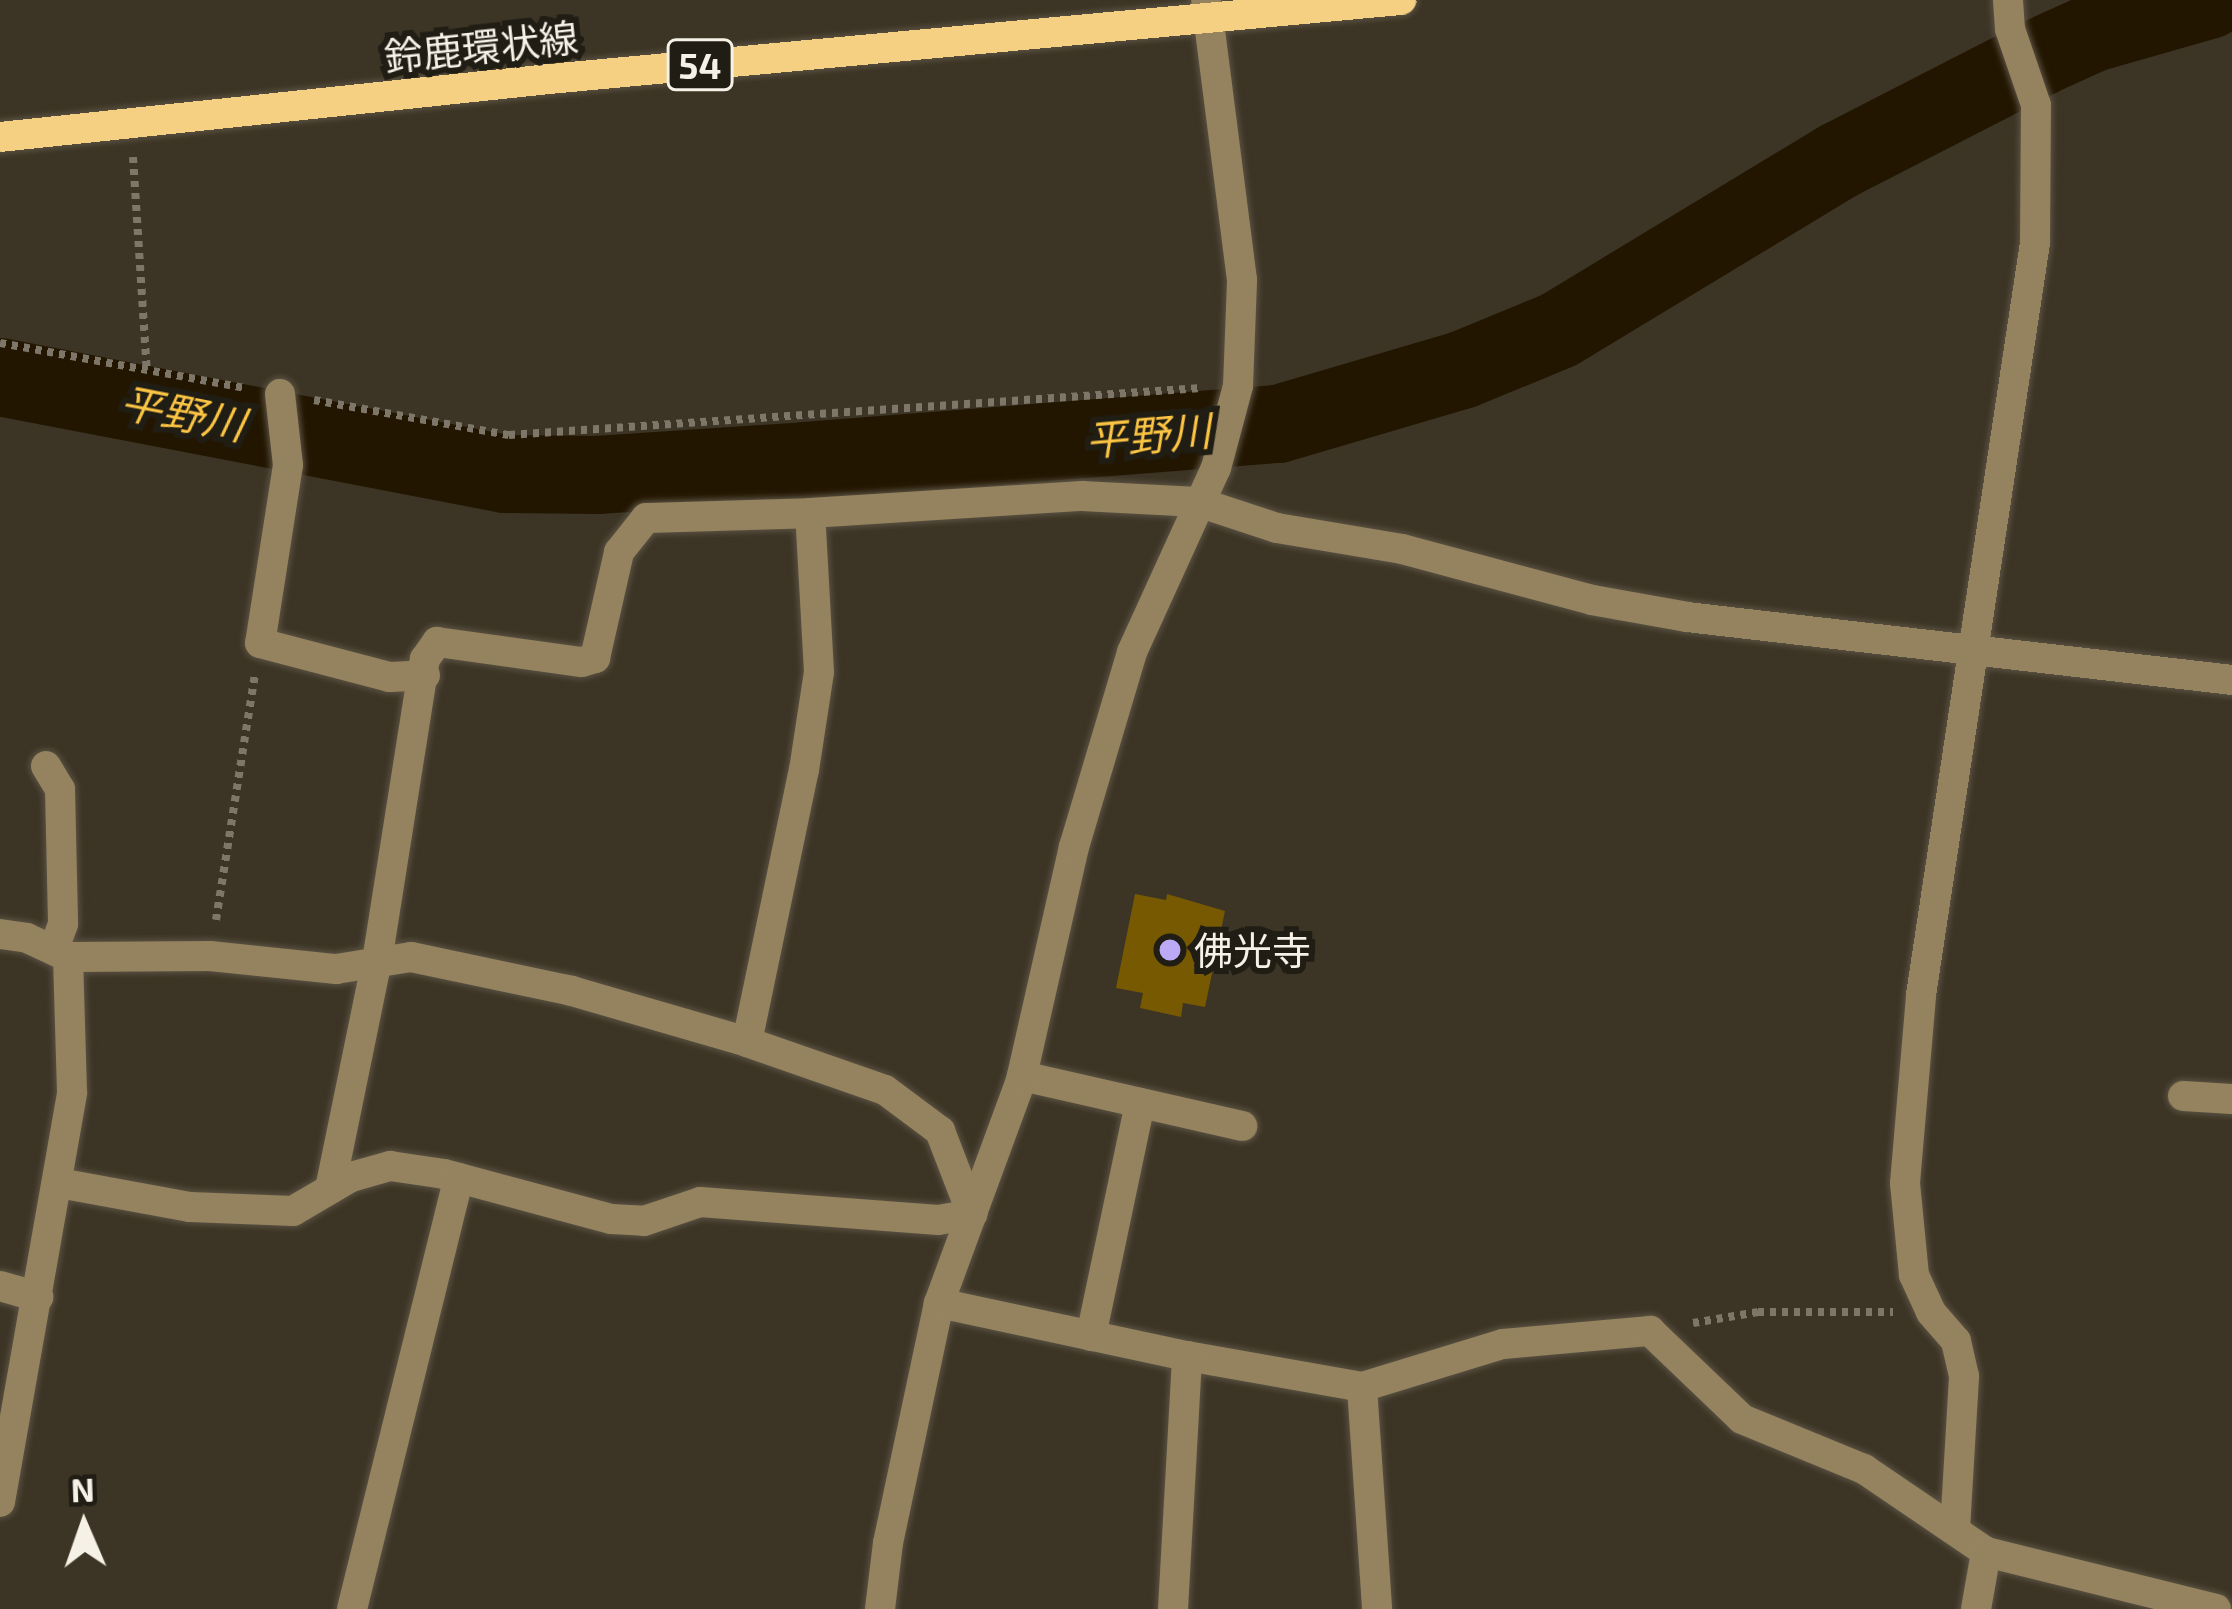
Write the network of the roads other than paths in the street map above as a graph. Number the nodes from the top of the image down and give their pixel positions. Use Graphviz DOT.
graph roads {
  1 [pos="1401,0"];
  2 [pos="1207,10"];
  3 [pos="2009,15"];
  4 [pos="0,137"];
  5 [pos="280,395"];
  6 [pos="1198,502"];
  7 [pos="810,513"];
  8 [pos="1972,649"];
  9 [pos="425,675"];
  10 [pos="2232,680"];
  11 [pos="46,766"];
  12 [pos="0,934"];
  13 [pos="61,953"];
  14 [pos="377,961"];
  15 [pos="747,1042"];
  16 [pos="1022,1076"];
  17 [pos="2183,1096"];
  18 [pos="2232,1099"];
  19 [pos="1140,1102"];
  20 [pos="1242,1126"];
  21 [pos="459,1178"];
  22 [pos="58,1183"];
  23 [pos="330,1189"];
  24 [pos="972,1214"];
  25 [pos="0,1286"];
  26 [pos="38,1297"];
  27 [pos="939,1303"];
  28 [pos="1091,1336"];
  29 [pos="1187,1356"];
  30 [pos="1363,1387"];
  31 [pos="0,1502"];
  32 [pos="1955,1529"];
  33 [pos="1986,1552"];
  34 [pos="352,1609"];
  35 [pos="880,1609"];
  36 [pos="1173,1609"];
  37 [pos="1377,1609"];
  38 [pos="1976,1609"];
  39 [pos="2216,1609"];
  1 -- 2 [label="main road, 鈴鹿環状線 / 54"];
  2 -- 4 [label="main road, 鈴鹿環状線 / 54"];
  2 -- 6 [label="street"];
  3 -- 8 [label="street"];
  5 -- 9 [label="street"];
  6 -- 7 [label="street"];
  6 -- 8 [label="street"];
  6 -- 16 [label="street"];
  7 -- 9 [label="street"];
  7 -- 15 [label="street"];
  8 -- 10 [label="street"];
  8 -- 32 [label="street"];
  9 -- 14 [label="street"];
  11 -- 13 [label="street"];
  12 -- 13 [label="street"];
  13 -- 14 [label="street"];
  13 -- 22 [label="street"];
  14 -- 15 [label="street"];
  14 -- 23 [label="street"];
  15 -- 24 [label="street"];
  16 -- 19 [label="street"];
  16 -- 24 [label="street"];
  17 -- 18 [label="street"];
  19 -- 20 [label="street"];
  19 -- 28 [label="street"];
  21 -- 23 [label="street"];
  21 -- 24 [label="street"];
  21 -- 34 [label="street"];
  22 -- 23 [label="street"];
  22 -- 26 [label="street"];
  24 -- 27 [label="street"];
  25 -- 26 [label="street"];
  26 -- 31 [label="street"];
  27 -- 28 [label="street"];
  27 -- 35 [label="street"];
  28 -- 29 [label="street"];
  29 -- 30 [label="street"];
  29 -- 36 [label="street"];
  30 -- 32 [label="street"];
  30 -- 37 [label="street"];
  32 -- 33 [label="street"];
  33 -- 38 [label="street"];
  33 -- 39 [label="street"];
}
